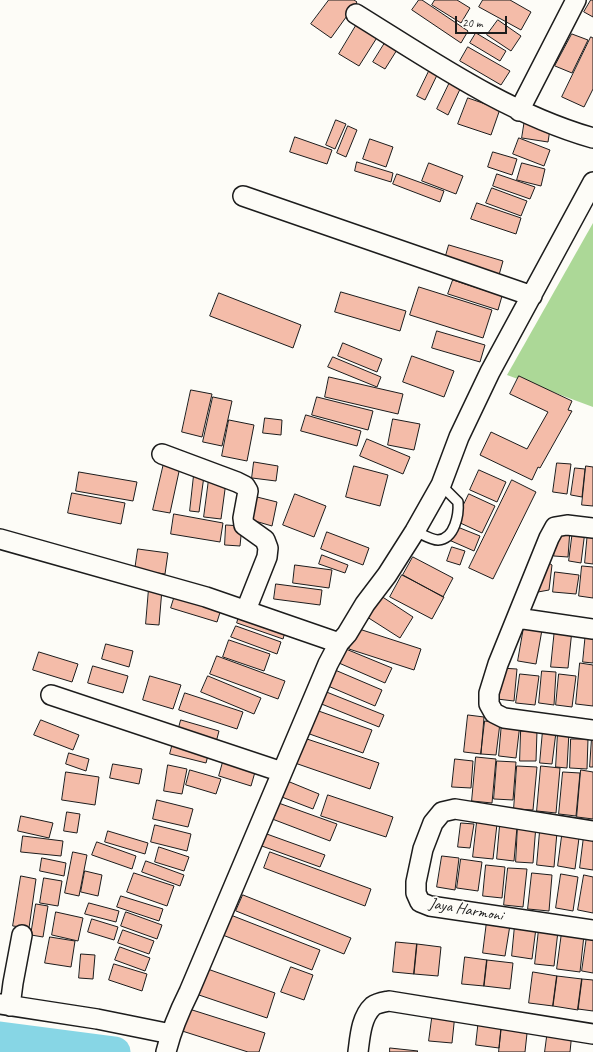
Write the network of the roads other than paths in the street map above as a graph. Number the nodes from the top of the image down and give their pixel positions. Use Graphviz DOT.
graph roads {
  1 [pos="576,0"];
  2 [pos="356,14"];
  3 [pos="519,111"];
  4 [pos="593,138"];
  5 [pos="593,182"];
  6 [pos="243,196"];
  7 [pos="532,296"];
  8 [pos="162,454"];
  9 [pos="441,485"];
  10 [pos="593,528"];
  11 [pos="415,531"];
  12 [pos="0,539"];
  13 [pos="246,610"];
  14 [pos="517,618"];
  15 [pos="593,629"];
  16 [pos="339,643"];
  17 [pos="51,695"];
  18 [pos="593,730"];
  19 [pos="282,772"];
  20 [pos="593,831"];
  21 [pos="593,930"];
  22 [pos="22,934"];
  23 [pos="8,998"];
  24 [pos="593,1034"];
  25 [pos="168,1044"];
  26 [pos="358,1052"];
  1 -- 3 [label="street"];
  2 -- 3 [label="street"];
  3 -- 4 [label="street"];
  5 -- 7 [label="street"];
  6 -- 7 [label="street"];
  7 -- 9 [label="street"];
  8 -- 13 [label="street"];
  9 -- 11 [label="street"];
  9 -- 11 [label="lane"];
  10 -- 14 [label="street"];
  11 -- 16 [label="street"];
  12 -- 13 [label="street"];
  13 -- 16 [label="street"];
  14 -- 15 [label="street"];
  14 -- 18 [label="street"];
  16 -- 19 [label="street"];
  17 -- 19 [label="street"];
  19 -- 25 [label="street"];
  20 -- 21 [label="street, Jaya Harmoni"];
  22 -- 23 [label="street"];
  23 -- 25 [label="street"];
  24 -- 26 [label="street"];
}
